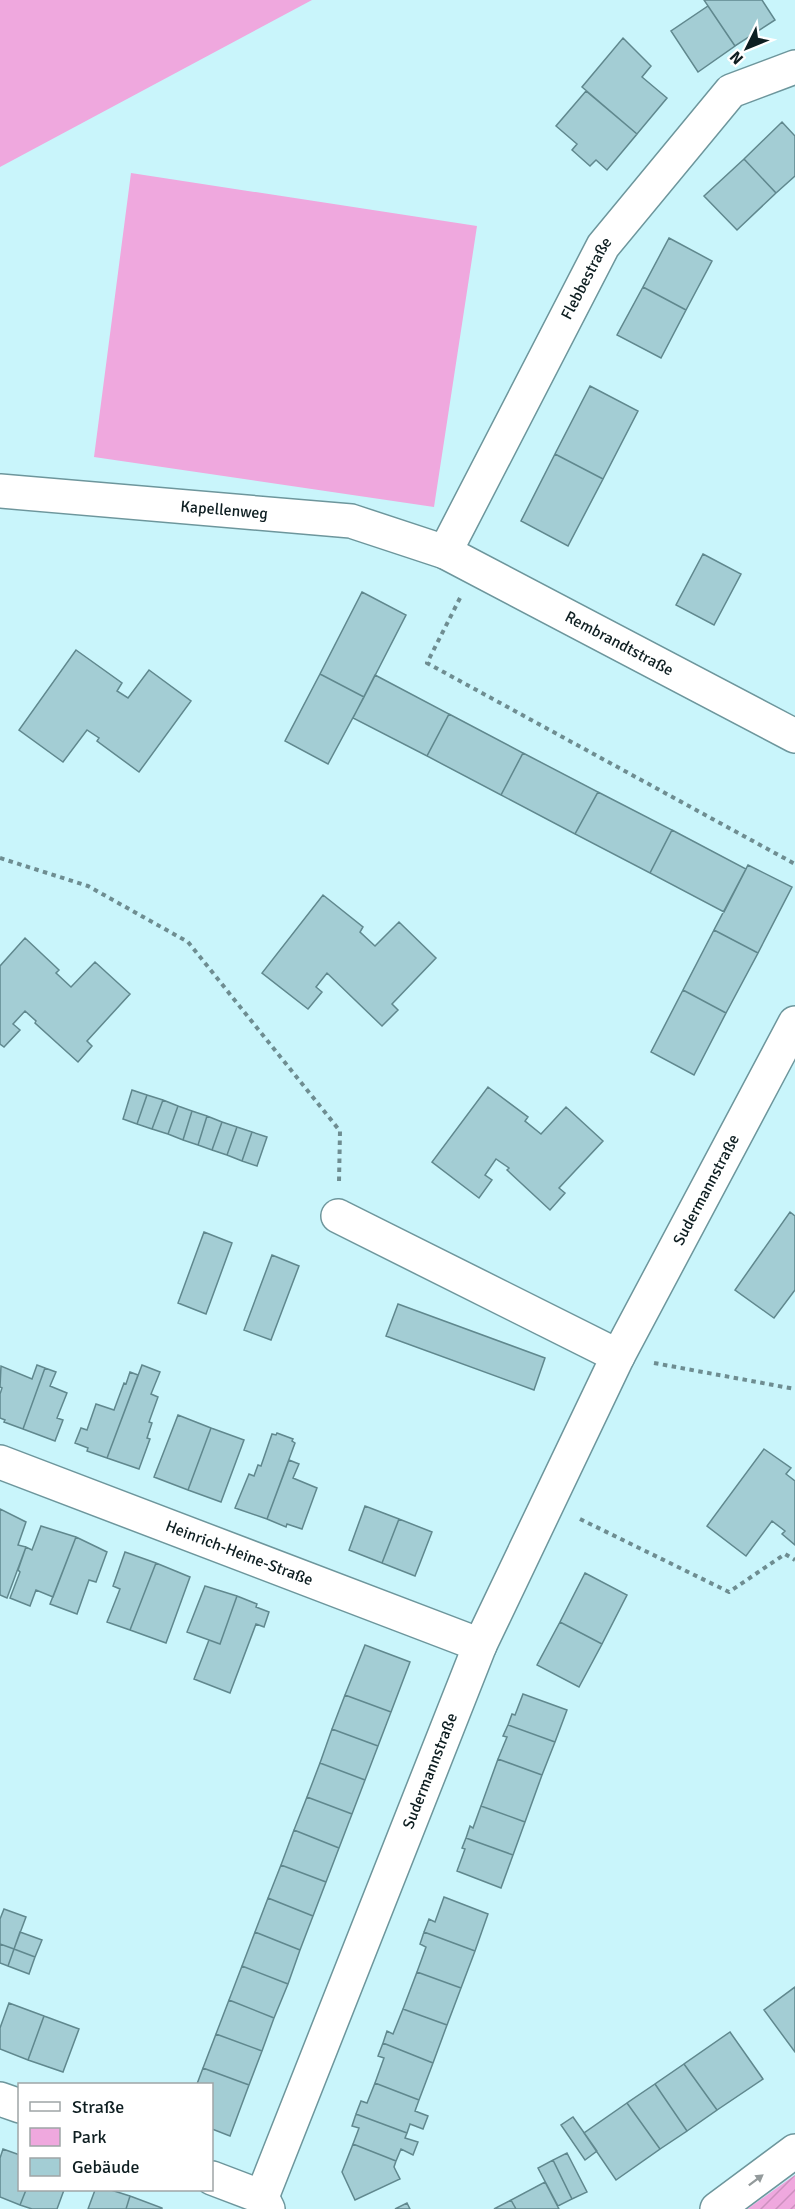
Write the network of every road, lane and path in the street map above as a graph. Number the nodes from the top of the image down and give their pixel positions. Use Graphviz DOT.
graph roads {
  1 [pos="795,67"];
  2 [pos="0,491"];
  3 [pos="445,552"];
  4 [pos="476,568"];
  5 [pos="795,736"];
  6 [pos="0,858"];
  7 [pos="795,864"];
  8 [pos="795,1023"];
  9 [pos="338,1216"];
  10 [pos="618,1356"];
  11 [pos="795,1389"];
  12 [pos="0,1462"];
  13 [pos="548,1504"];
  14 [pos="795,1560"];
  15 [pos="480,1646"];
  16 [pos="0,2099"];
  17 [pos="18,2105"];
  18 [pos="795,2151"];
  19 [pos="213,2178"];
  20 [pos="265,2203"];
  21 [pos="717,2209"];
  1 -- 3 [label="street, Flebbestraße"];
  2 -- 3 [label="street, Kapellenweg"];
  3 -- 4 [label="street, Rembrandtstraße"];
  4 -- 5 [label="street, Rembrandtstraße"];
  4 -- 7 [label="path"];
  6 -- 9 [label="path"];
  8 -- 10 [label="street, Sudermannstraße"];
  9 -- 10 [label="street"];
  10 -- 11 [label="path"];
  10 -- 13 [label="street, Sudermannstraße"];
  12 -- 15 [label="street, Heinrich-Heine-Straße"];
  13 -- 14 [label="path"];
  13 -- 15 [label="street, Sudermannstraße"];
  15 -- 20 [label="street, Sudermannstraße"];
  16 -- 17 [label="street"];
  21 -- 18 [label="street, one-way"];
  19 -- 20 [label="street"];
}
